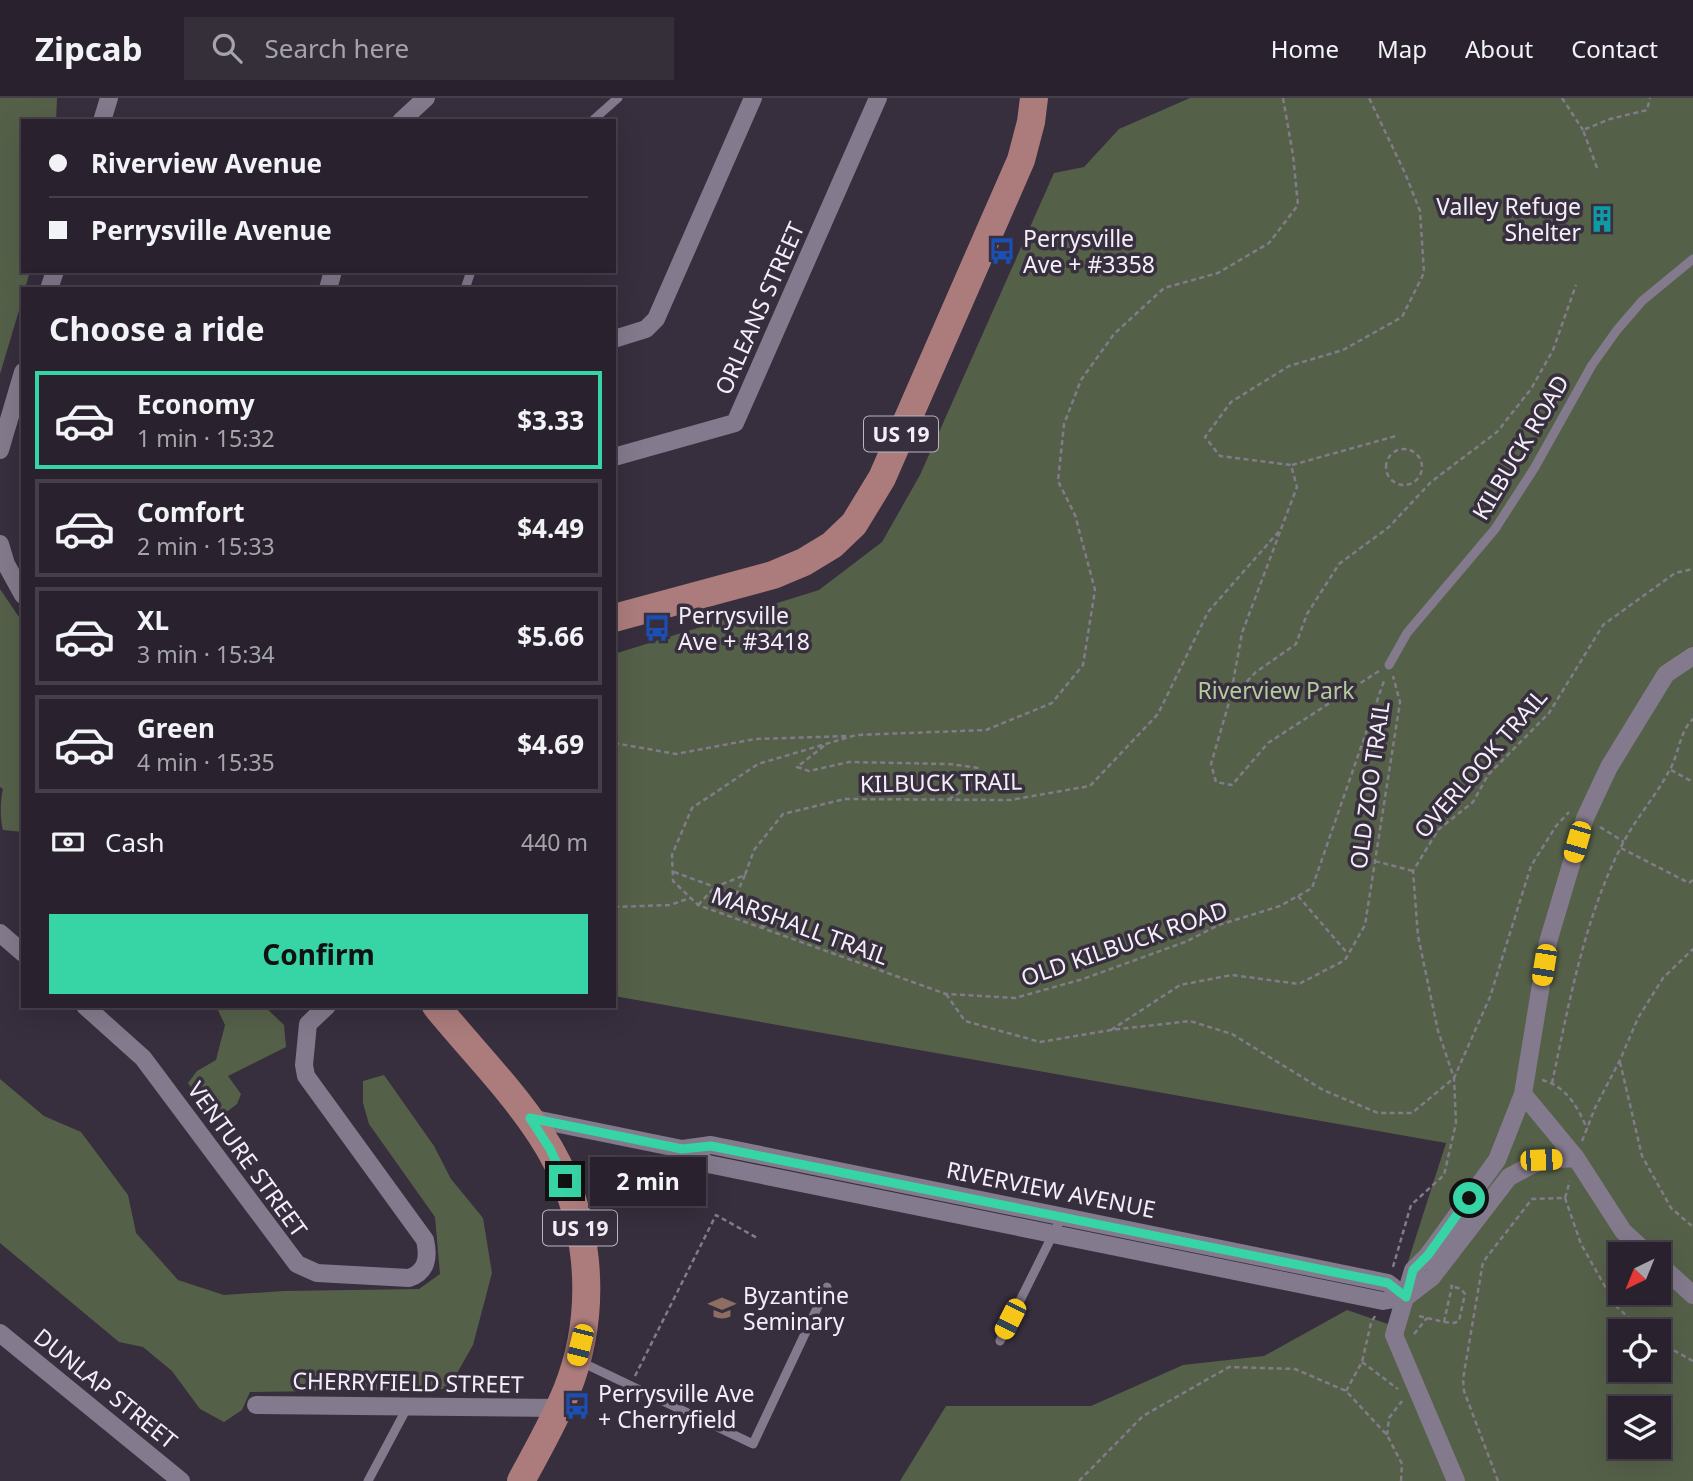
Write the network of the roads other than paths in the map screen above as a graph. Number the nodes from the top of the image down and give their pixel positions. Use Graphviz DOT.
graph roads {
  1 [pos="109,98"];
  2 [pos="426,98"];
  3 [pos="618,98"];
  4 [pos="753,98"];
  5 [pos="878,98"];
  6 [pos="1034,98"];
  7 [pos="103,119"];
  8 [pos="403,119"];
  9 [pos="594,119"];
  10 [pos="1693,259"];
  11 [pos="616,338"];
  12 [pos="21,379"];
  13 [pos="0,450"];
  14 [pos="616,456"];
  15 [pos="0,544"];
  16 [pos="21,592"];
  17 [pos="616,617"];
  18 [pos="1693,656"];
  19 [pos="1389,665"];
  20 [pos="0,933"];
  21 [pos="21,951"];
  22 [pos="87,1008"];
  23 [pos="325,1008"];
  24 [pos="438,1008"];
  25 [pos="1524,1088"];
  26 [pos="530,1118"];
  27 [pos="682,1149"];
  28 [pos="1574,1166"];
  29 [pos="1062,1216"];
  30 [pos="1054,1234"];
  31 [pos="1634,1242"];
  32 [pos="1671,1275"];
  33 [pos="827,1287"];
  34 [pos="1693,1295"];
  35 [pos="1404,1304"];
  36 [pos="0,1333"];
  37 [pos="1000,1341"];
  38 [pos="577,1359"];
  39 [pos="256,1405"];
  40 [pos="408,1406"];
  41 [pos="559,1408"];
  42 [pos="181,1481"];
  43 [pos="368,1481"];
  44 [pos="521,1481"];
  45 [pos="1455,1481"];
  1 -- 7 [label="street"];
  2 -- 8 [label="street"];
  3 -- 9 [label="lane"];
  4 -- 11 [label="street"];
  5 -- 14 [label="street, ORLEANS STREET"];
  6 -- 17 [label="main road, US 19"];
  10 -- 19 [label="lane, KILBUCK ROAD"];
  12 -- 13 [label="street"];
  15 -- 16 [label="street"];
  18 -- 25 [label="street"];
  20 -- 21 [label="street"];
  22 -- 23 [label="street, VENTURE STREET"];
  24 -- 26 [label="main road, US 19"];
  25 -- 28 [label="street"];
  25 -- 35 [label="street"];
  26 -- 27 [label="street, RIVERVIEW AVENUE"];
  26 -- 38 [label="main road, US 19"];
  27 -- 29 [label="street, RIVERVIEW AVENUE"];
  27 -- 30 [label="street, RIVERVIEW AVENUE"];
  28 -- 31 [label="street"];
  28 -- 35 [label="street, RIVERVIEW AVENUE"];
  29 -- 30 [label="lane"];
  29 -- 35 [label="street, RIVERVIEW AVENUE"];
  30 -- 35 [label="street, RIVERVIEW AVENUE"];
  30 -- 37 [label="lane"];
  32 -- 34 [label="street"];
  33 -- 38 [label="lane"];
  35 -- 45 [label="street"];
  36 -- 42 [label="street, DUNLAP STREET"];
  38 -- 41 [label="main road, US 19"];
  39 -- 40 [label="street, CHERRYFIELD STREET"];
  40 -- 41 [label="street, CHERRYFIELD STREET"];
  40 -- 43 [label="lane"];
  41 -- 44 [label="main road, US 19"];
}
